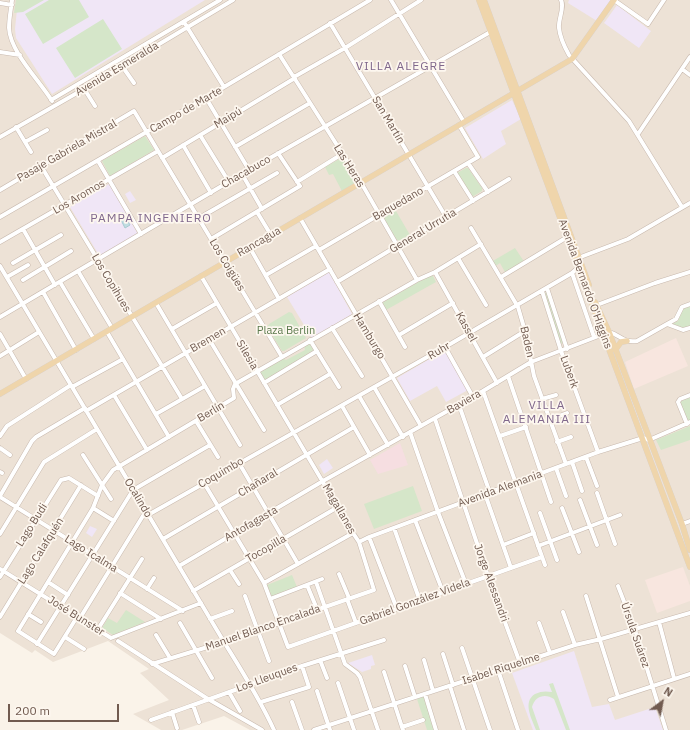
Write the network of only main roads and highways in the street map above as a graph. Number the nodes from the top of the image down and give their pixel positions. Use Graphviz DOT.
graph roads {
  1 [pos="479,0"];
  2 [pos="484,0"];
  3 [pos="614,0"];
  4 [pos="492,31"];
  5 [pos="515,92"];
  6 [pos="580,266"];
  7 [pos="606,333"];
  8 [pos="627,341"];
  9 [pos="615,350"];
  10 [pos="626,386"];
  11 [pos="0,394"];
  12 [pos="646,439"];
  13 [pos="666,503"];
  14 [pos="682,524"];
  15 [pos="681,542"];
  16 [pos="690,550"];
  17 [pos="690,567"];
  1 -- 4 [label="main road, Avenida Bernardo O'Higgins"];
  2 -- 4 [label="main road, Avenida Bernardo O'Higgins"];
  3 -- 5 [label="main road, Rancagua"];
  4 -- 5 [label="main road, Avenida Bernardo O'Higgins"];
  5 -- 6 [label="main road, Avenida Bernardo O'Higgins"];
  5 -- 11 [label="main road, Rancagua"];
  6 -- 7 [label="main road, Avenida Bernardo O'Higgins"];
  6 -- 7 [label="main road, Avenida Bernardo O'Higgins"];
  7 -- 9 [label="main road, Avenida Bernardo O'Higgins"];
  7 -- 10 [label="main road, Avenida Bernardo O'Higgins"];
  8 -- 9 [label="main road"];
  9 -- 10 [label="main road, Avenida Bernardo O'Higgins"];
  10 -- 12 [label="main road, Avenida Bernardo O'Higgins"];
  12 -- 13 [label="main road, Avenida Bernardo O'Higgins"];
  12 -- 14 [label="main road, Avenida Bernardo O'Higgins"];
  13 -- 14 [label="main road"];
  13 -- 15 [label="main road, Avenida Bernardo O'Higgins"];
  14 -- 15 [label="main road"];
  14 -- 16 [label="main road, Avenida Bernardo O'Higgins"];
  15 -- 17 [label="main road, Avenida Bernardo O'Higgins"];
}
